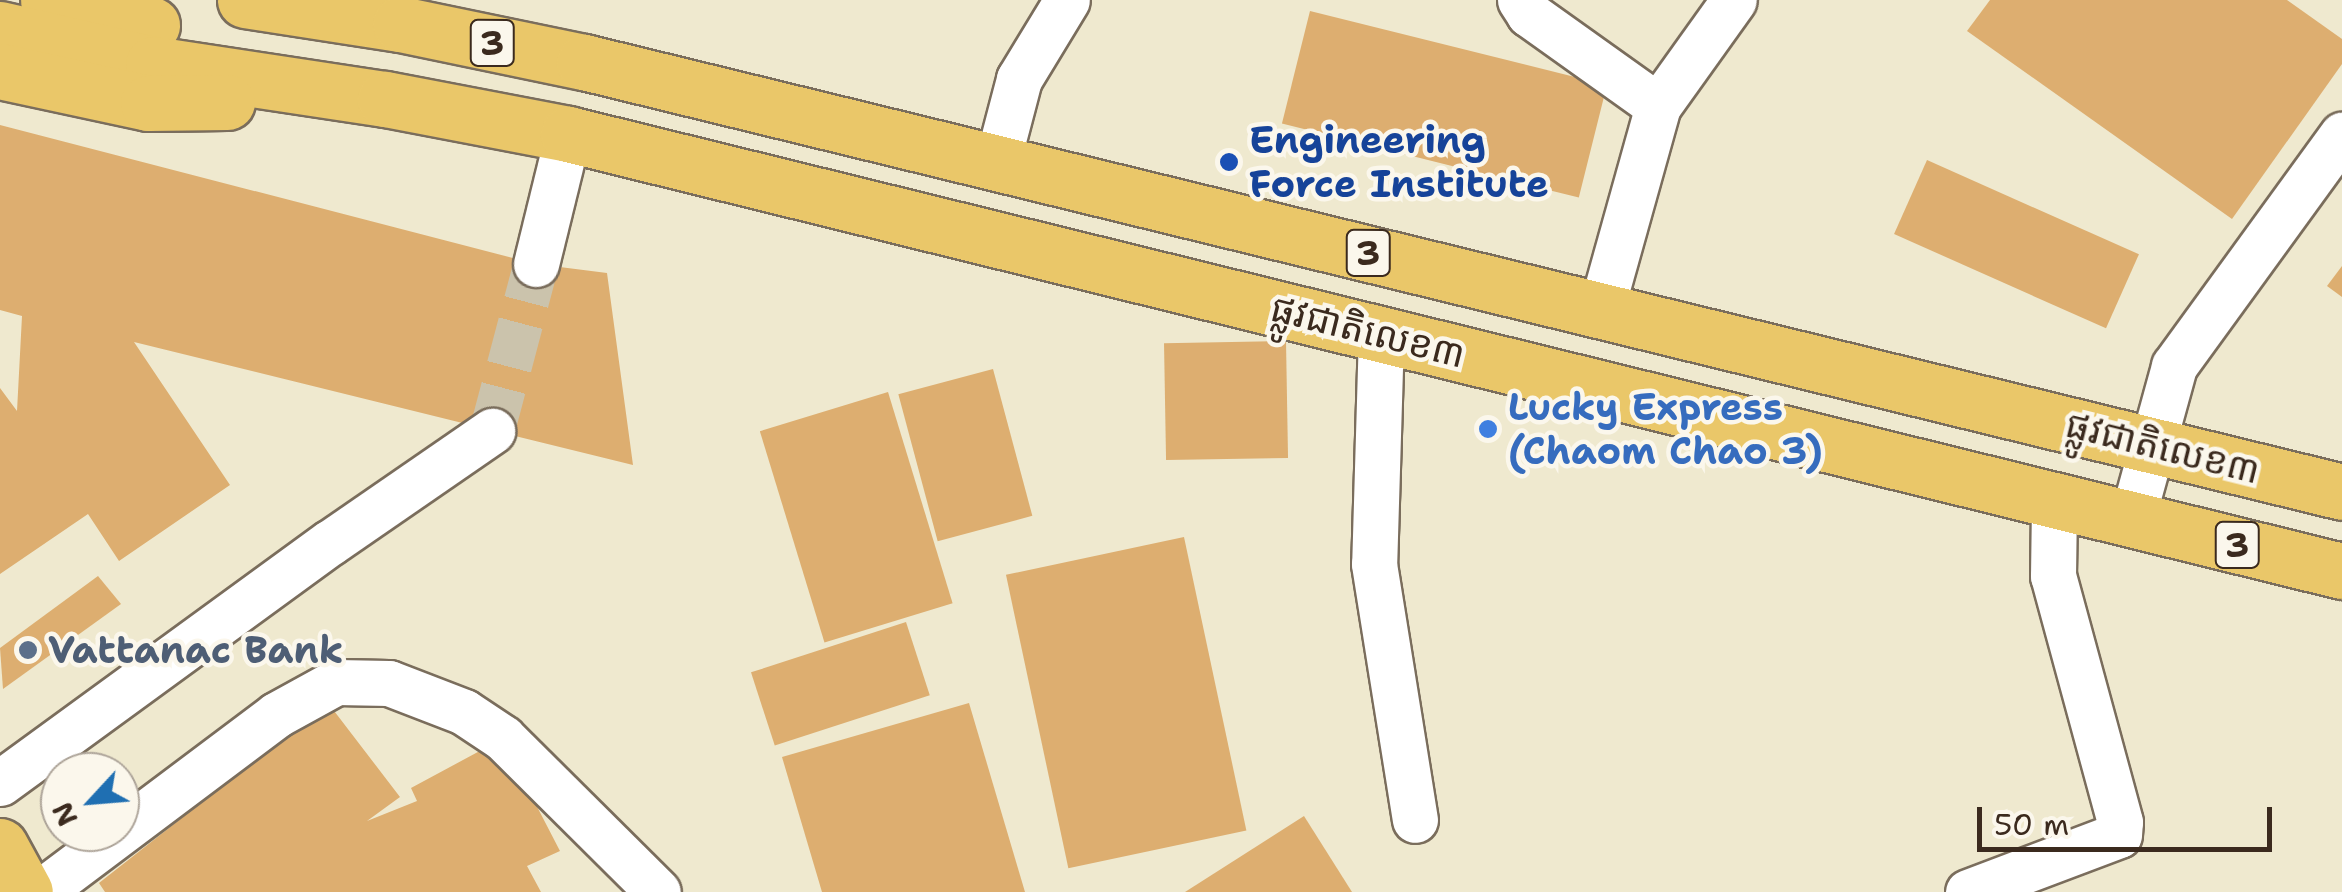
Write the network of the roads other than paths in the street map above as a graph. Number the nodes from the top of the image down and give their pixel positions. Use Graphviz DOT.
graph roads {
  1 [pos="48,0"];
  2 [pos="244,0"];
  3 [pos="332,0"];
  4 [pos="1067,0"];
  5 [pos="1520,0"];
  6 [pos="1734,0"];
  7 [pos="424,18"];
  8 [pos="0,29"];
  9 [pos="0,71"];
  10 [pos="385,99"];
  11 [pos="1658,106"];
  12 [pos="568,134"];
  13 [pos="2342,135"];
  14 [pos="997,162"];
  15 [pos="536,264"];
  16 [pos="1601,310"];
  17 [pos="1381,334"];
  18 [pos="492,431"];
  19 [pos="2152,444"];
  20 [pos="2342,492"];
  21 [pos="2054,500"];
  22 [pos="2132,519"];
  23 [pos="2342,571"];
  24 [pos="0,783"];
  25 [pos="1415,820"];
  26 [pos="0,834"];
  27 [pos="0,846"];
  28 [pos="25,892"];
  29 [pos="42,892"];
  30 [pos="658,892"];
  31 [pos="1968,892"];
  1 -- 10 [label="highway"];
  2 -- 7 [label="highway"];
  3 -- 7 [label="highway"];
  4 -- 14 [label="street"];
  5 -- 11 [label="street"];
  6 -- 11 [label="street"];
  7 -- 14 [label="highway, ផ្លូវជាតិលេខ៣ / 3"];
  8 -- 10 [label="highway"];
  9 -- 10 [label="highway"];
  10 -- 12 [label="highway, ផ្លូវជាតិលេខ៣"];
  11 -- 16 [label="street"];
  12 -- 15 [label="street"];
  12 -- 17 [label="highway, ផ្លូវជាតិលេខ៣ / 3"];
  13 -- 19 [label="street"];
  14 -- 16 [label="highway, ផ្លូវជាតិលេខ៣ / 3"];
  16 -- 19 [label="highway, ផ្លូវជាតិលេខ៣ / 3"];
  17 -- 21 [label="highway, ផ្លូវជាតិលេខ៣ / 3"];
  17 -- 25 [label="street"];
  18 -- 24 [label="street"];
  19 -- 20 [label="highway, ផ្លូវជាតិលេខ៣ / 3"];
  19 -- 22 [label="street"];
  21 -- 22 [label="highway, ផ្លូវជាតិលេខ៣ / 3"];
  21 -- 31 [label="street"];
  22 -- 23 [label="highway, ផ្លូវជាតិលេខ៣ / 3"];
  26 -- 29 [label="street"];
  27 -- 28 [label="highway"];
  29 -- 30 [label="street"];
}
